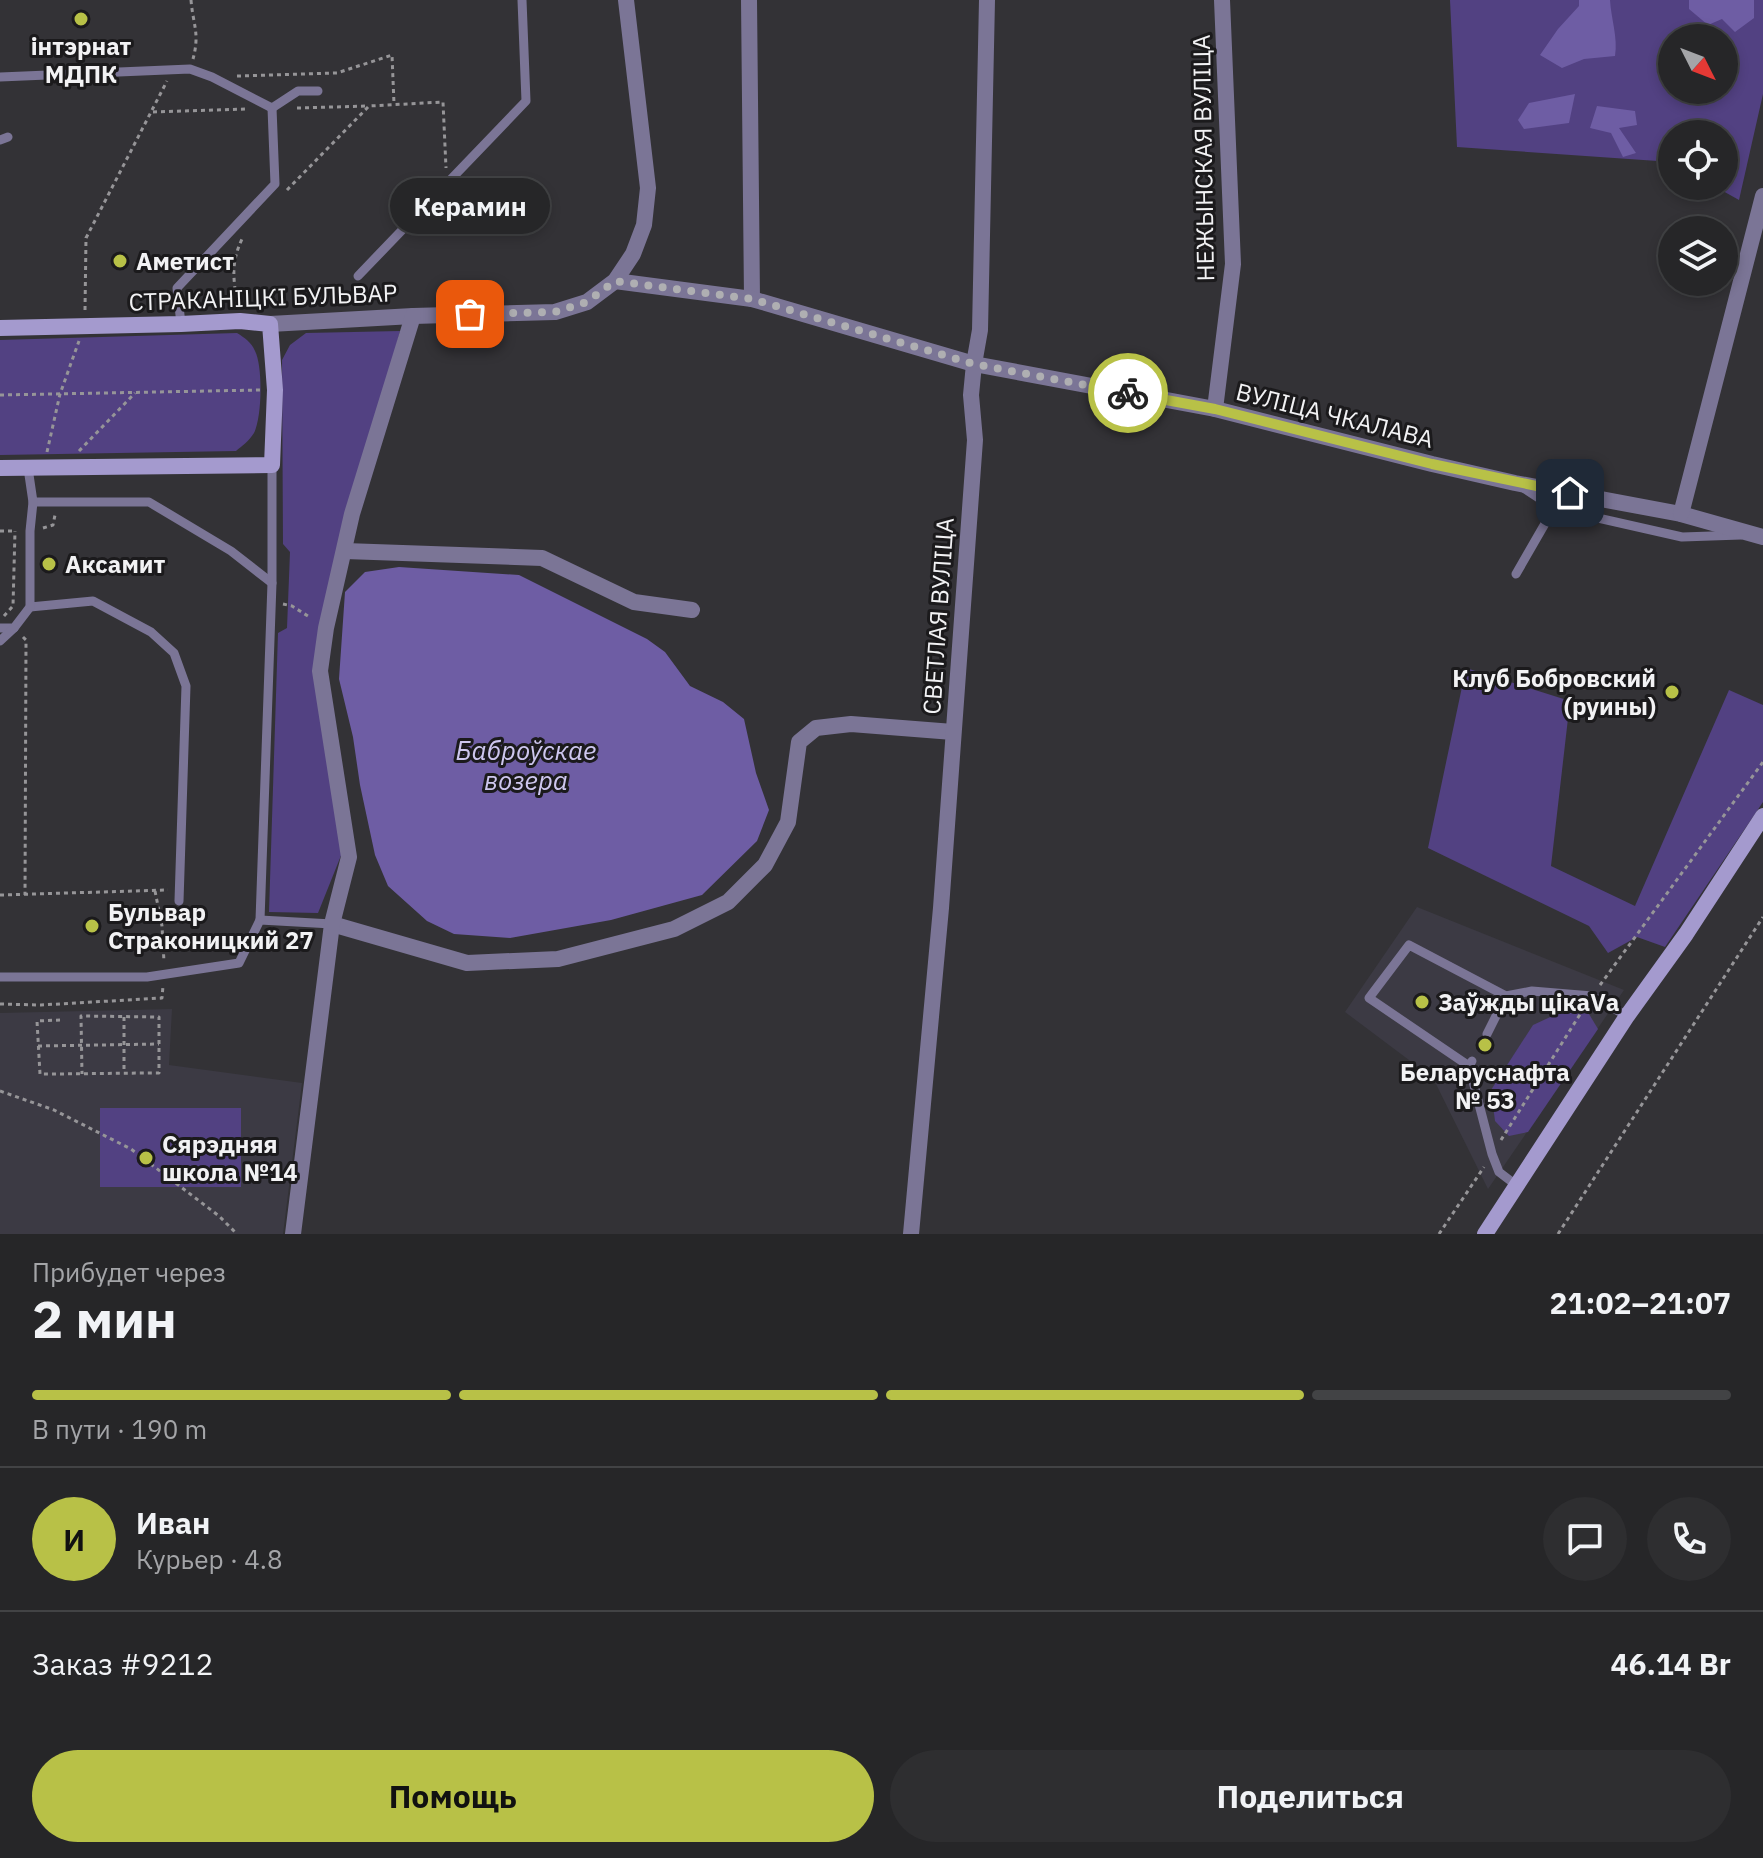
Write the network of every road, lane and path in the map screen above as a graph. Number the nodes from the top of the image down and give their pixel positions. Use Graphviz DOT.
graph roads {
  1 [pos="191,0"];
  2 [pos="522,0"];
  3 [pos="626,0"];
  4 [pos="749,0"];
  5 [pos="987,0"];
  6 [pos="1222,0"];
  7 [pos="190,69"];
  8 [pos="173,70"];
  9 [pos="0,77"];
  10 [pos="212,77"];
  11 [pos="318,91"];
  12 [pos="394,104"];
  13 [pos="272,108"];
  14 [pos="446,184"];
  15 [pos="286,191"];
  16 [pos="1763,196"];
  17 [pos="245,233"];
  18 [pos="358,276"];
  19 [pos="615,281"];
  20 [pos="752,299"];
  21 [pos="413,316"];
  22 [pos="240,321"];
  23 [pos="181,324"];
  24 [pos="270,324"];
  25 [pos="85,325"];
  26 [pos="0,328"];
  27 [pos="974,364"];
  28 [pos="275,390"];
  29 [pos="60,394"];
  30 [pos="0,395"];
  31 [pos="1215,409"];
  32 [pos="272,465"];
  33 [pos="0,468"];
  34 [pos="35,468"];
  35 [pos="1515,483"];
  36 [pos="33,502"];
  37 [pos="1554,508"];
  38 [pos="1681,514"];
  39 [pos="0,531"];
  40 [pos="1760,536"];
  41 [pos="345,551"];
  42 [pos="1516,574"];
  43 [pos="272,583"];
  44 [pos="271,603"];
  45 [pos="30,607"];
  46 [pos="692,610"];
  47 [pos="0,620"];
  48 [pos="0,628"];
  49 [pos="14,628"];
  50 [pos="326,628"];
  51 [pos="0,641"];
  52 [pos="953,732"];
  53 [pos="1763,816"];
  54 [pos="0,895"];
  55 [pos="25,895"];
  56 [pos="179,896"];
  57 [pos="1762,917"];
  58 [pos="260,920"];
  59 [pos="332,924"];
  60 [pos="0,977"];
  61 [pos="1506,996"];
  62 [pos="124,1016"];
  63 [pos="1627,1016"];
  64 [pos="60,1020"];
  65 [pos="1487,1034"];
  66 [pos="159,1044"];
  67 [pos="124,1045"];
  68 [pos="38,1046"];
  69 [pos="82,1046"];
  70 [pos="124,1073"];
  71 [pos="82,1074"];
  72 [pos="0,1091"];
  73 [pos="1516,1185"];
  74 [pos="237,1234"];
  75 [pos="293,1234"];
  76 [pos="911,1234"];
  77 [pos="1485,1234"];
  78 [pos="1558,1234"];
  1 -- 7 [label="path"];
  2 -- 14 [label="lane"];
  3 -- 19 [label="street"];
  4 -- 20 [label="street"];
  5 -- 27 [label="street, СВЕТЛАЯ ВУЛІЦА"];
  6 -- 31 [label="street, НЕЖЫНСКАЯ ВУЛІЦА"];
  7 -- 8 [label="lane"];
  7 -- 10 [label="lane"];
  8 -- 9 [label="lane"];
  8 -- 25 [label="path"];
  10 -- 12 [label="path"];
  10 -- 13 [label="lane"];
  11 -- 13 [label="lane"];
  12 -- 14 [label="path"];
  12 -- 15 [label="path"];
  13 -- 23 [label="lane"];
  14 -- 18 [label="lane"];
  16 -- 38 [label="street"];
  17 -- 22 [label="path"];
  19 -- 20 [label="street, ВУЛІЦА ЧКАЛАВА"];
  19 -- 21 [label="street, СТРАКАНІЦКІ БУЛЬВАР"];
  20 -- 27 [label="street, ВУЛІЦА ЧКАЛАВА"];
  21 -- 24 [label="street, СТРАКАНІЦКІ БУЛЬВАР"];
  21 -- 41 [label="street"];
  22 -- 23 [label="street, СТРАКАНІЦКІ БУЛЬВАР"];
  22 -- 24 [label="street, СТРАКАНІЦКІ БУЛЬВАР"];
  23 -- 25 [label="street, СТРАКАНІЦКІ БУЛЬВАР"];
  24 -- 28 [label="street"];
  25 -- 26 [label="street, СТРАКАНІЦКІ БУЛЬВАР"];
  25 -- 29 [label="path"];
  27 -- 31 [label="street, ВУЛІЦА ЧКАЛАВА"];
  27 -- 52 [label="street, СВЕТЛАЯ ВУЛІЦА"];
  28 -- 29 [label="path"];
  28 -- 32 [label="street"];
  29 -- 30 [label="path"];
  29 -- 34 [label="path"];
  31 -- 35 [label="street, ВУЛІЦА ЧКАЛАВА"];
  32 -- 34 [label="street"];
  32 -- 43 [label="lane"];
  33 -- 34 [label="street"];
  34 -- 36 [label="lane"];
  35 -- 37 [label="lane"];
  35 -- 38 [label="street, ВУЛІЦА ЧКАЛАВА"];
  36 -- 43 [label="lane"];
  36 -- 45 [label="lane"];
  37 -- 40 [label="lane"];
  37 -- 42 [label="lane"];
  38 -- 40 [label="street, ВУЛІЦА ЧКАЛАВА"];
  39 -- 47 [label="path"];
  41 -- 46 [label="street"];
  41 -- 50 [label="street"];
  43 -- 44 [label="lane"];
  44 -- 50 [label="path"];
  44 -- 58 [label="lane"];
  45 -- 49 [label="lane"];
  45 -- 56 [label="lane"];
  48 -- 49 [label="lane"];
  49 -- 51 [label="lane"];
  49 -- 55 [label="path"];
  50 -- 59 [label="street"];
  52 -- 59 [label="street"];
  52 -- 76 [label="street, СВЕТЛАЯ ВУЛІЦА"];
  53 -- 63 [label="street"];
  54 -- 55 [label="path"];
  55 -- 56 [label="path"];
  57 -- 78 [label="path"];
  58 -- 59 [label="lane"];
  58 -- 60 [label="lane"];
  59 -- 75 [label="street"];
  61 -- 63 [label="lane"];
  61 -- 65 [label="lane"];
  61 -- 73 [label="lane"];
  62 -- 66 [label="path"];
  62 -- 67 [label="path"];
  62 -- 69 [label="path"];
  63 -- 73 [label="street"];
  64 -- 68 [label="path"];
  66 -- 67 [label="path"];
  66 -- 70 [label="path"];
  67 -- 69 [label="path"];
  67 -- 70 [label="path"];
  68 -- 69 [label="path"];
  68 -- 71 [label="path"];
  69 -- 71 [label="path"];
  70 -- 71 [label="path"];
  72 -- 74 [label="path"];
  73 -- 77 [label="street"];
}
